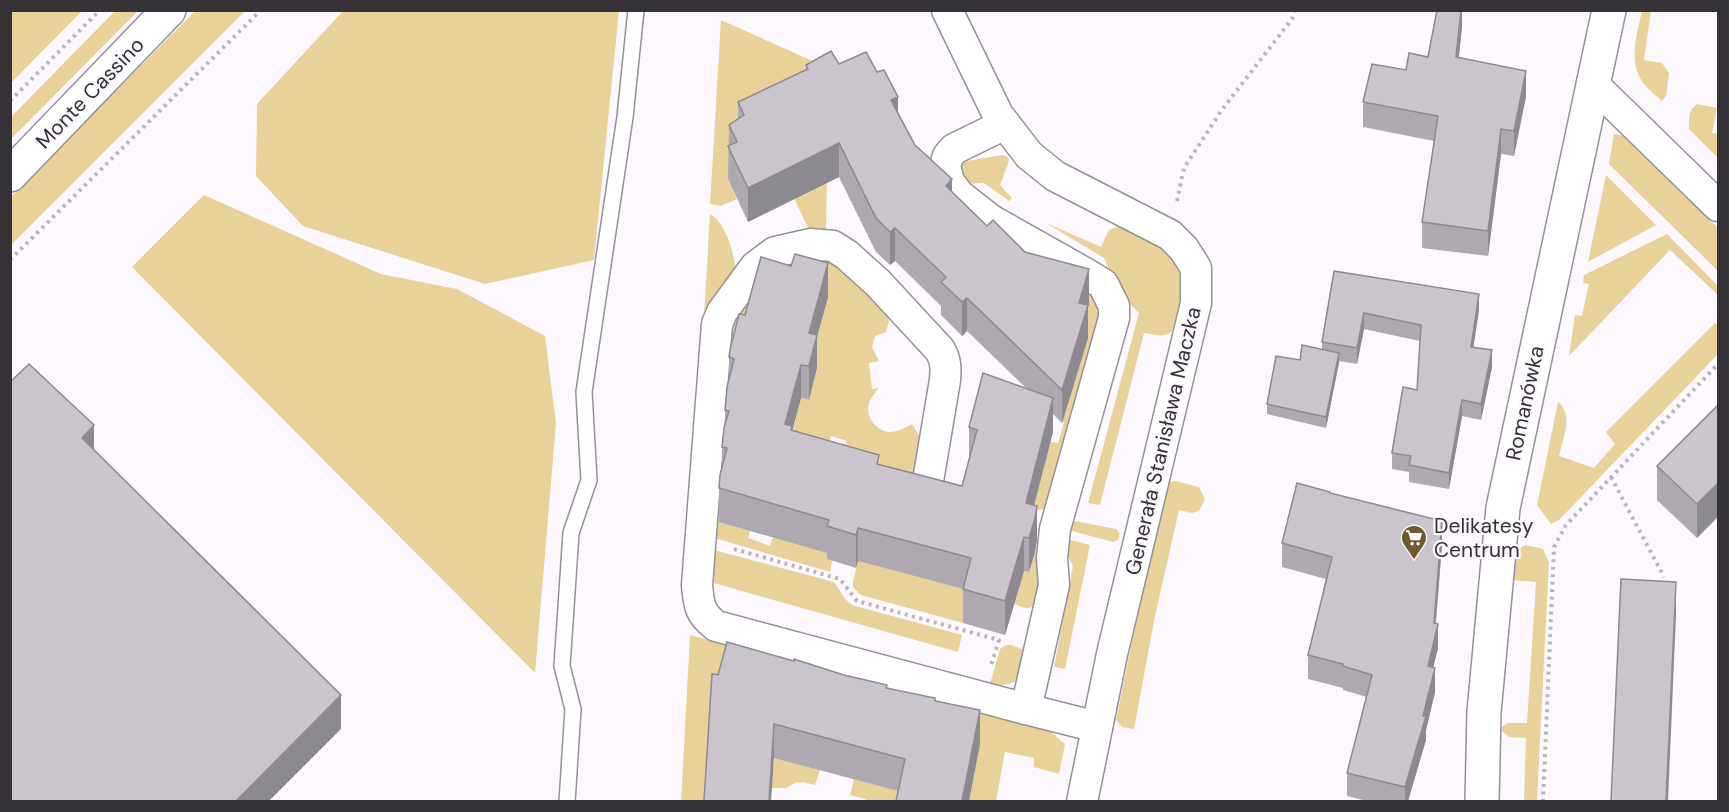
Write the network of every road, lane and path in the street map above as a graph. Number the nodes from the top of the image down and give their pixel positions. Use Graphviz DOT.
graph roads {
  1 [pos="100,10"];
  2 [pos="169,10"];
  3 [pos="261,10"];
  4 [pos="636,10"];
  5 [pos="947,10"];
  6 [pos="1295,10"];
  7 [pos="1608,10"];
  8 [pos="1592,83"];
  9 [pos="10,101"];
  10 [pos="1005,123"];
  11 [pos="10,175"];
  12 [pos="1719,206"];
  13 [pos="1170,235"];
  14 [pos="10,260"];
  15 [pos="1719,364"];
  16 [pos="1611,477"];
  17 [pos="928,481"];
  18 [pos="700,539"];
  19 [pos="1664,577"];
  20 [pos="981,697"];
  21 [pos="1026,710"];
  22 [pos="1098,727"];
  23 [pos="567,801"];
  24 [pos="1082,801"];
  25 [pos="1482,801"];
  26 [pos="1543,801"];
  1 -- 9 [label="path"];
  2 -- 11 [label="street, Monte Cassino"];
  3 -- 14 [label="path"];
  4 -- 23 [label="lane"];
  5 -- 10 [label="street, Generała Stanisława Maczka"];
  6 -- 13 [label="path"];
  7 -- 8 [label="street, Romanówka"];
  8 -- 12 [label="street"];
  8 -- 25 [label="street, Romanówka"];
  10 -- 13 [label="street, Generała Stanisława Maczka"];
  10 -- 21 [label="street"];
  13 -- 22 [label="street, Generała Stanisława Maczka"];
  15 -- 16 [label="path"];
  16 -- 19 [label="path"];
  16 -- 26 [label="path"];
  17 -- 18 [label="street"];
  18 -- 20 [label="street"];
  18 -- 20 [label="path"];
  20 -- 21 [label="street"];
  21 -- 22 [label="street"];
  22 -- 24 [label="street, Generała Stanisława Maczka"];
}
